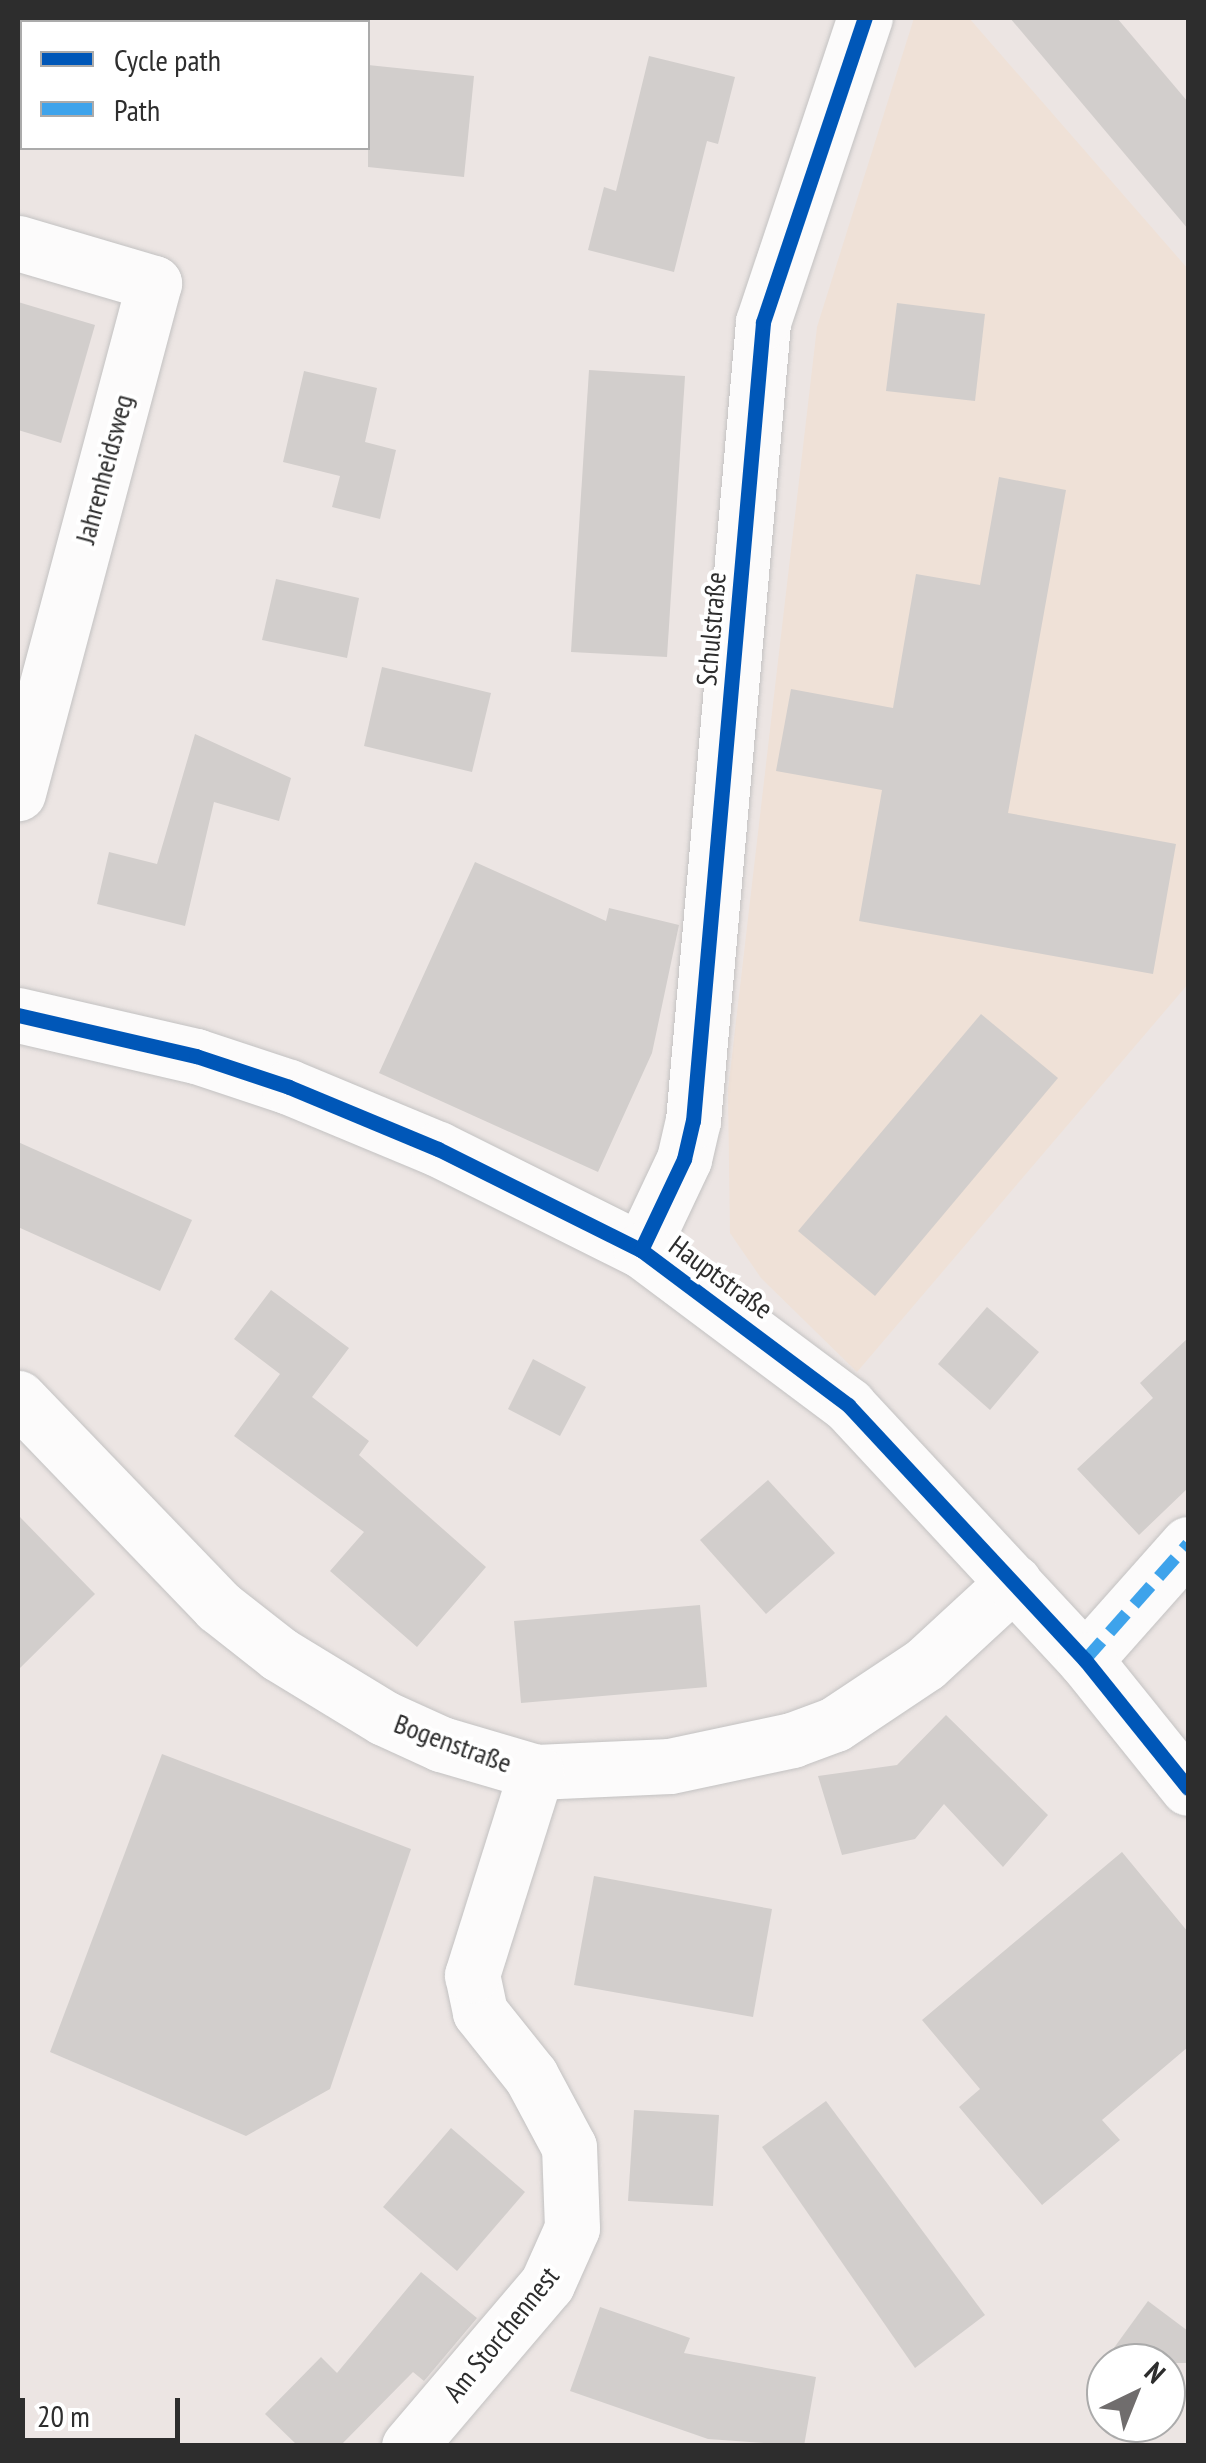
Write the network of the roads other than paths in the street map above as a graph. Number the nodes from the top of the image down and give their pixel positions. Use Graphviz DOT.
graph roads {
  1 [pos="866,18"];
  2 [pos="18,244"];
  3 [pos="18,792"];
  4 [pos="18,1015"];
  5 [pos="640,1250"];
  6 [pos="18,1398"];
  7 [pos="1188,1544"];
  8 [pos="1014,1582"];
  9 [pos="1085,1660"];
  10 [pos="536,1772"];
  11 [pos="1188,1788"];
  12 [pos="409,2446"];
  1 -- 5 [label="street, Schulstraße"];
  2 -- 3 [label="street, Jahrenheidsweg"];
  4 -- 5 [label="street, Hauptstraße"];
  5 -- 8 [label="street, Hauptstraße"];
  6 -- 10 [label="street, Bogenstraße"];
  7 -- 9 [label="street"];
  8 -- 9 [label="street, Hauptstraße"];
  8 -- 10 [label="street, Bogenstraße"];
  9 -- 11 [label="street, Hauptstraße"];
  10 -- 12 [label="street, Am Storchennest"];
}
